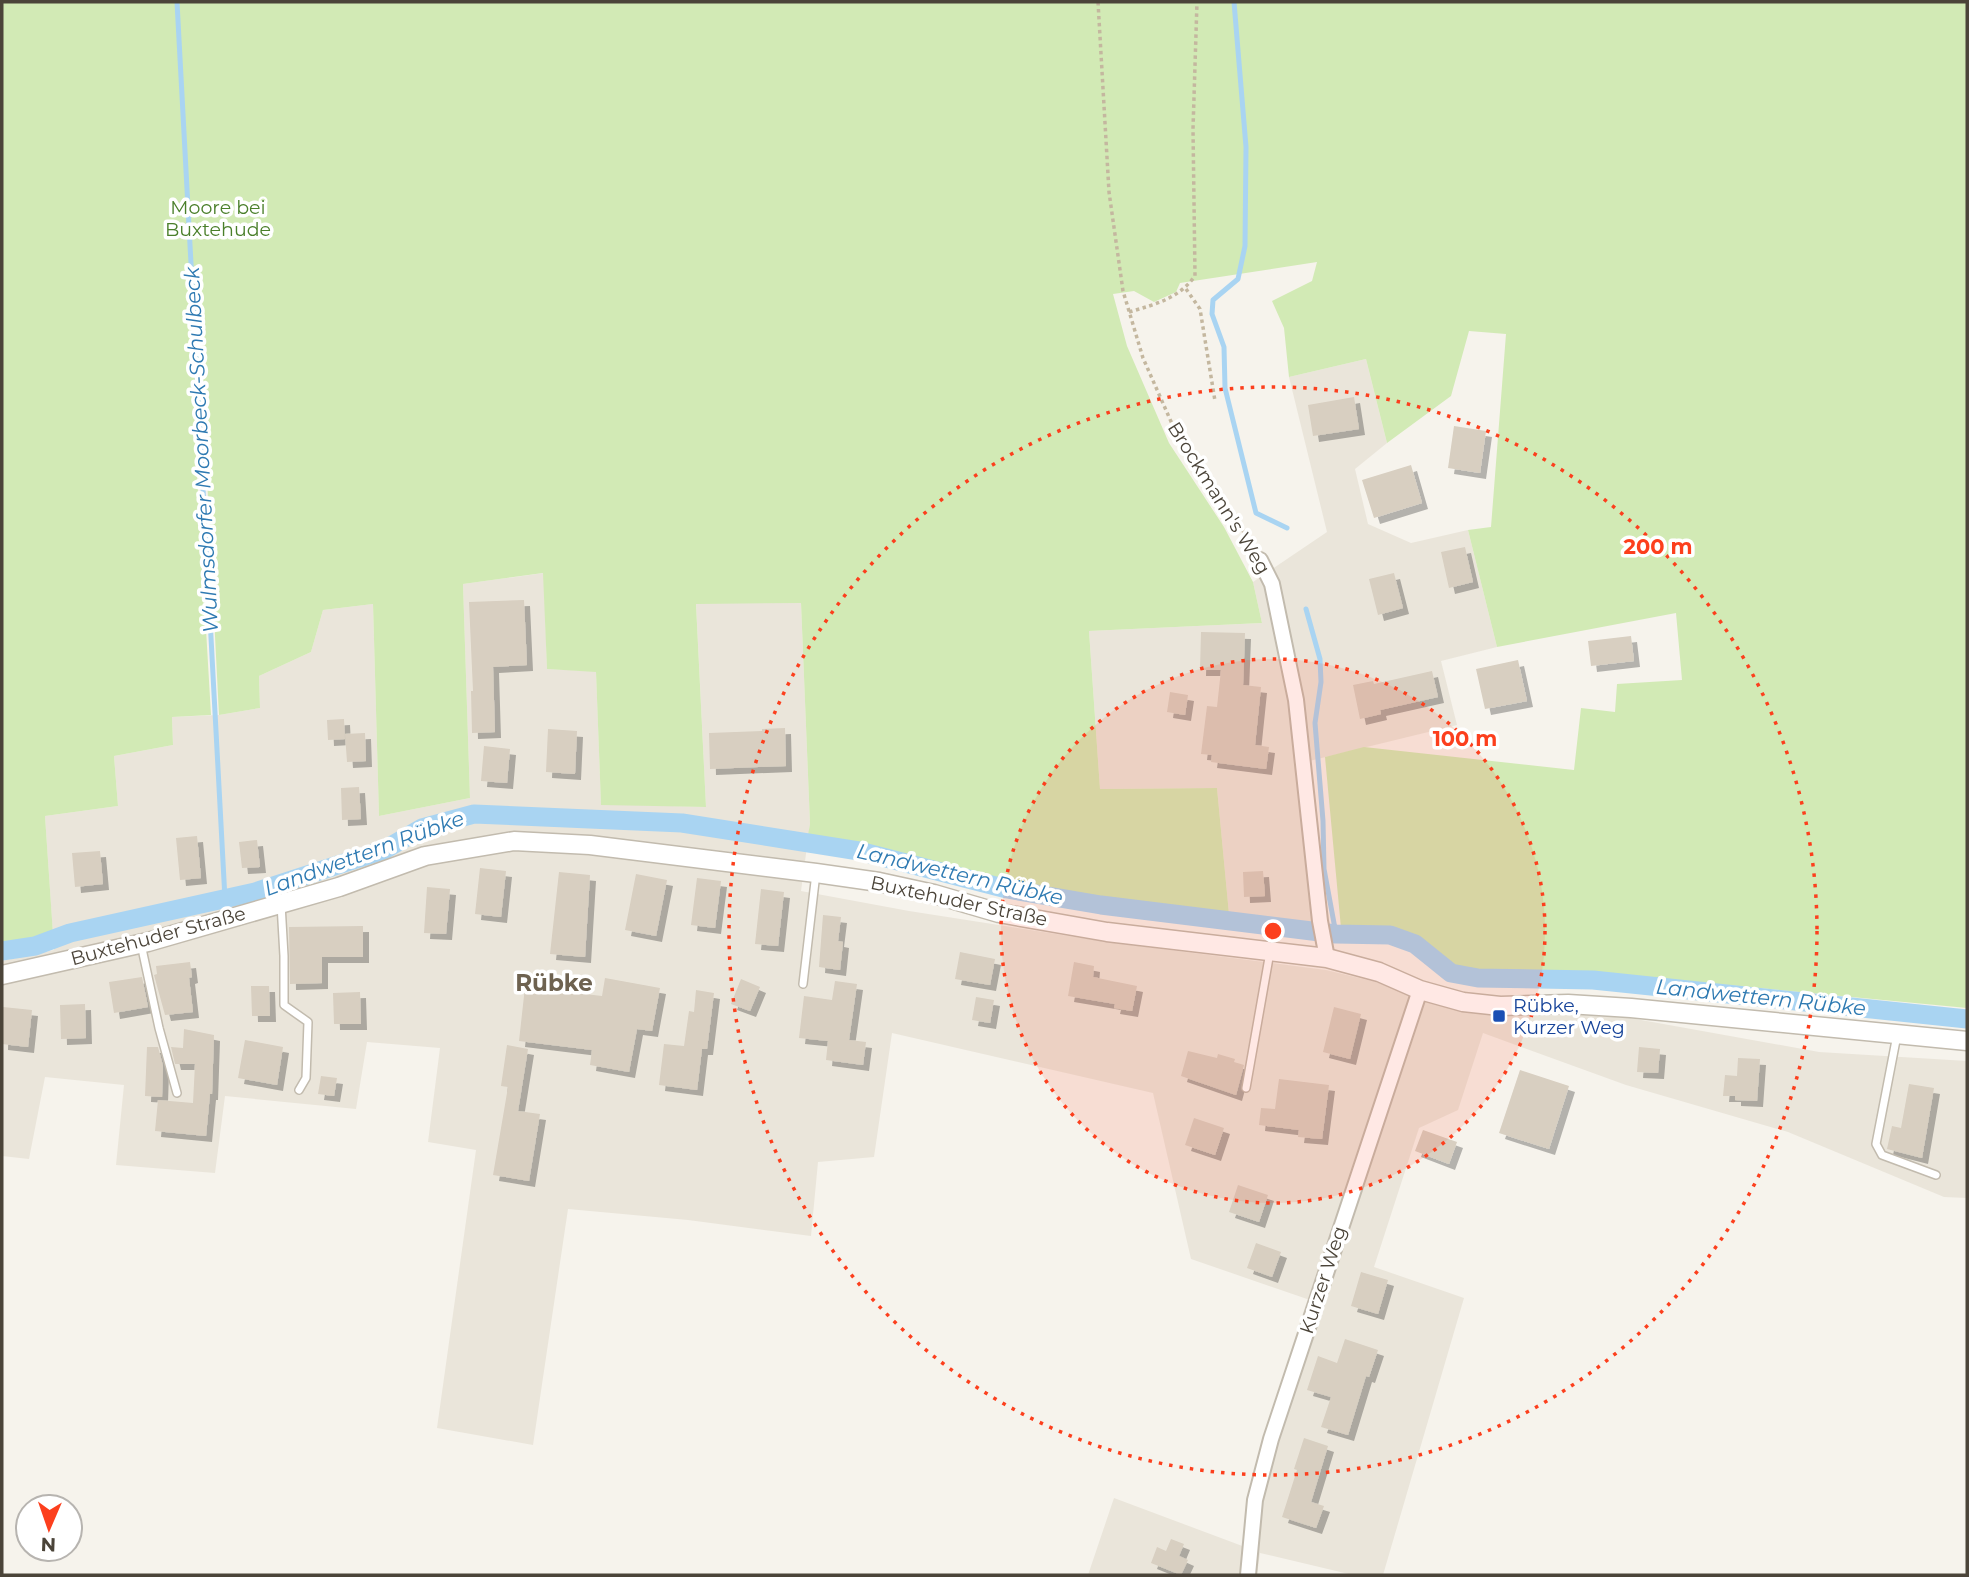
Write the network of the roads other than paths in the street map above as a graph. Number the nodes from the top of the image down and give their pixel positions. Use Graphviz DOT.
graph roads {
  1 [pos="1260,560"];
  2 [pos="816,873"];
  3 [pos="281,904"];
  4 [pos="141,944"];
  5 [pos="1270,951"];
  6 [pos="1325,951"];
  7 [pos="2,975"];
  8 [pos="803,984"];
  9 [pos="1420,990"];
  10 [pos="1897,1034"];
  11 [pos="1967,1041"];
  12 [pos="1246,1088"];
  13 [pos="299,1090"];
  14 [pos="177,1093"];
  15 [pos="1937,1175"];
  16 [pos="1248,1575"];
  1 -- 6 [label="street, Brockmann's Weg"];
  2 -- 3 [label="street, Buxtehuder Straße"];
  2 -- 5 [label="street, Buxtehuder Straße"];
  2 -- 8 [label="lane"];
  3 -- 4 [label="street, Buxtehuder Straße"];
  3 -- 13 [label="lane"];
  4 -- 7 [label="street, Buxtehuder Straße"];
  4 -- 14 [label="lane"];
  5 -- 6 [label="street, Buxtehuder Straße"];
  5 -- 12 [label="lane"];
  6 -- 9 [label="street, Buxtehuder Straße"];
  9 -- 10 [label="street, Buxtehuder Straße"];
  9 -- 16 [label="street, Kurzer Weg"];
  10 -- 11 [label="street, Buxtehuder Straße"];
  10 -- 15 [label="lane"];
}
